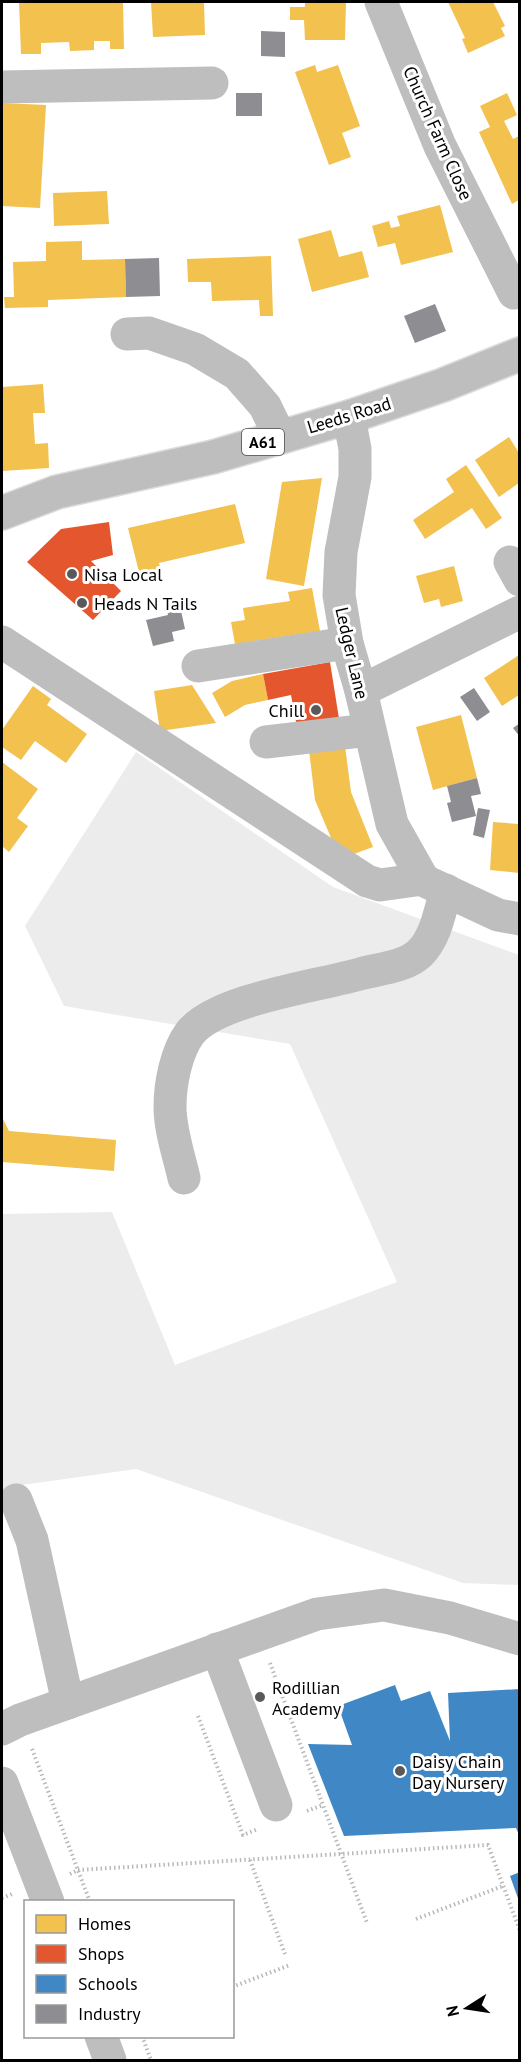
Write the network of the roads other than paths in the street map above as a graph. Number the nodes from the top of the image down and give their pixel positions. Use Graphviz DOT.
graph roads {
  1 [pos="381,2"];
  2 [pos="212,83"];
  3 [pos="2,87"];
  4 [pos="509,257"];
  5 [pos="514,293"];
  6 [pos="127,334"];
  7 [pos="519,354"];
  8 [pos="349,417"];
  9 [pos="280,437"];
  10 [pos="2,513"];
  11 [pos="519,612"];
  12 [pos="2,642"];
  13 [pos="347,643"];
  14 [pos="198,666"];
  15 [pos="361,691"];
  16 [pos="369,730"];
  17 [pos="266,742"];
  18 [pos="434,885"];
  19 [pos="519,919"];
  20 [pos="184,1179"];
  21 [pos="16,1500"];
  22 [pos="519,1639"];
  23 [pos="217,1649"];
  24 [pos="69,1703"];
  25 [pos="11,1724"];
  26 [pos="2,1783"];
  27 [pos="276,1805"];
  28 [pos="44,1893"];
  29 [pos="101,2038"];
  30 [pos="110,2061"];
  1 -- 4 [label="street, Church Farm Close"];
  2 -- 3 [label="street"];
  4 -- 5 [label="street, Church Farm Close"];
  6 -- 9 [label="street"];
  7 -- 8 [label="street, Leeds Road / A61"];
  8 -- 9 [label="street, Leeds Road / A61"];
  8 -- 13 [label="street, Ledger Lane"];
  9 -- 10 [label="street, Leeds Road / A61"];
  11 -- 15 [label="street"];
  12 -- 18 [label="street"];
  13 -- 14 [label="street"];
  13 -- 15 [label="street, Ledger Lane"];
  15 -- 16 [label="street, Ledger Lane"];
  16 -- 17 [label="street"];
  16 -- 18 [label="street, Ledger Lane"];
  18 -- 19 [label="street"];
  18 -- 20 [label="street"];
  21 -- 24 [label="street"];
  22 -- 23 [label="street"];
  23 -- 24 [label="street"];
  23 -- 27 [label="street"];
  24 -- 25 [label="street"];
  26 -- 28 [label="street"];
  29 -- 30 [label="street"];
}
